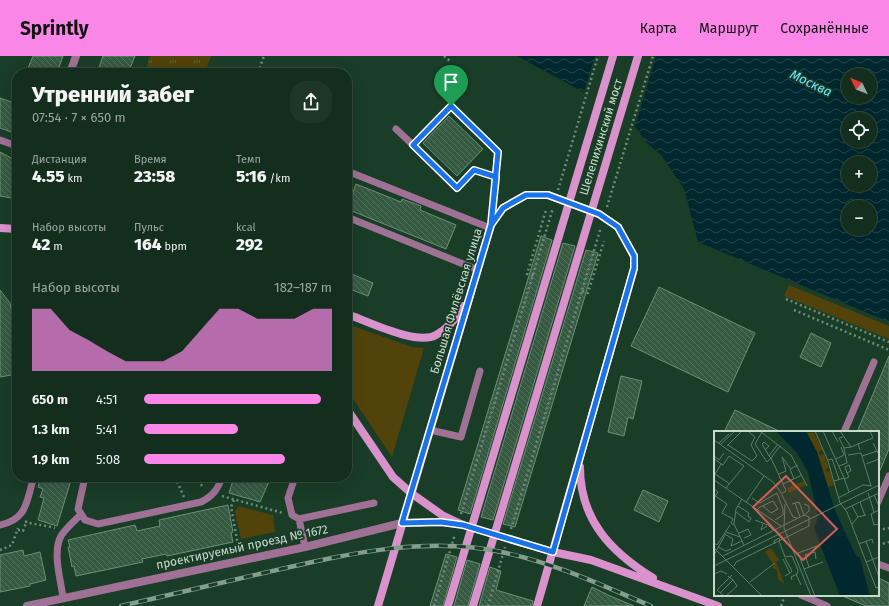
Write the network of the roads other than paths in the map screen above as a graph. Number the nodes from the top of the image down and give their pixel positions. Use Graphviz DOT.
graph roads {
  1 [pos="76,56"];
  2 [pos="613,56"];
  3 [pos="638,56"];
  4 [pos="72,68"];
  5 [pos="396,129"];
  6 [pos="0,140"];
  7 [pos="12,144"];
  8 [pos="413,145"];
  9 [pos="352,173"];
  10 [pos="496,177"];
  11 [pos="352,219"];
  12 [pos="490,227"];
  13 [pos="0,228"];
  14 [pos="12,229"];
  15 [pos="478,270"];
  16 [pos="468,301"];
  17 [pos="352,316"];
  18 [pos="874,362"];
  19 [pos="480,370"];
  20 [pos="352,416"];
  21 [pos="430,430"];
  22 [pos="844,431"];
  23 [pos="580,459"];
  24 [pos="889,476"];
  25 [pos="32,482"];
  26 [pos="84,482"];
  27 [pos="220,482"];
  28 [pos="293,482"];
  29 [pos="411,493"];
  30 [pos="879,500"];
  31 [pos="374,503"];
  32 [pos="80,515"];
  33 [pos="299,519"];
  34 [pos="402,523"];
  35 [pos="1,524"];
  36 [pos="463,525"];
  37 [pos="305,547"];
  38 [pos="553,552"];
  39 [pos="879,564"];
  40 [pos="889,568"];
  41 [pos="666,586"];
  42 [pos="803,596"];
  43 [pos="64,598"];
  44 [pos="27,606"];
  45 [pos="378,606"];
  46 [pos="448,606"];
  47 [pos="473,606"];
  48 [pos="537,606"];
  49 [pos="718,606"];
  50 [pos="827,606"];
  1 -- 4 [label="street"];
  2 -- 46 [label="street, Шелепихинский мост"];
  3 -- 47 [label="street, Шелепихинский мост"];
  5 -- 8 [label="lane"];
  6 -- 7 [label="lane"];
  8 -- 10 [label="lane"];
  8 -- 10 [label="lane"];
  9 -- 12 [label="lane"];
  10 -- 12 [label="lane"];
  11 -- 15 [label="lane"];
  12 -- 15 [label="street, Большая Филёвская улица"];
  12 -- 23 [label="street, Большая Филёвская улица"];
  13 -- 14 [label="street"];
  15 -- 16 [label="street, Большая Филёвская улица"];
  16 -- 17 [label="street"];
  16 -- 21 [label="street, Большая Филёвская улица"];
  18 -- 22 [label="lane"];
  19 -- 21 [label="lane"];
  20 -- 29 [label="street"];
  21 -- 29 [label="street, Большая Филёвская улица"];
  23 -- 38 [label="street, Большая Филёвская улица"];
  23 -- 41 [label="street"];
  24 -- 30 [label="lane"];
  25 -- 35 [label="lane"];
  26 -- 32 [label="lane"];
  27 -- 32 [label="lane"];
  28 -- 33 [label="lane"];
  29 -- 34 [label="street, Большая Филёвская улица"];
  29 -- 36 [label="street"];
  31 -- 33 [label="lane"];
  32 -- 43 [label="lane"];
  33 -- 37 [label="lane"];
  34 -- 36 [label="street, проектируемый проезд № 1672"];
  34 -- 37 [label="street, проектируемый проезд № 1672"];
  34 -- 45 [label="street, Большая Филёвская улица"];
  36 -- 38 [label="street"];
  37 -- 43 [label="street, проектируемый проезд № 1672"];
  38 -- 41 [label="street"];
  38 -- 48 [label="street, Большая Филёвская улица"];
  39 -- 40 [label="lane"];
  41 -- 49 [label="street"];
  42 -- 50 [label="lane"];
  43 -- 44 [label="street, проектируемый проезд № 1672"];
}
